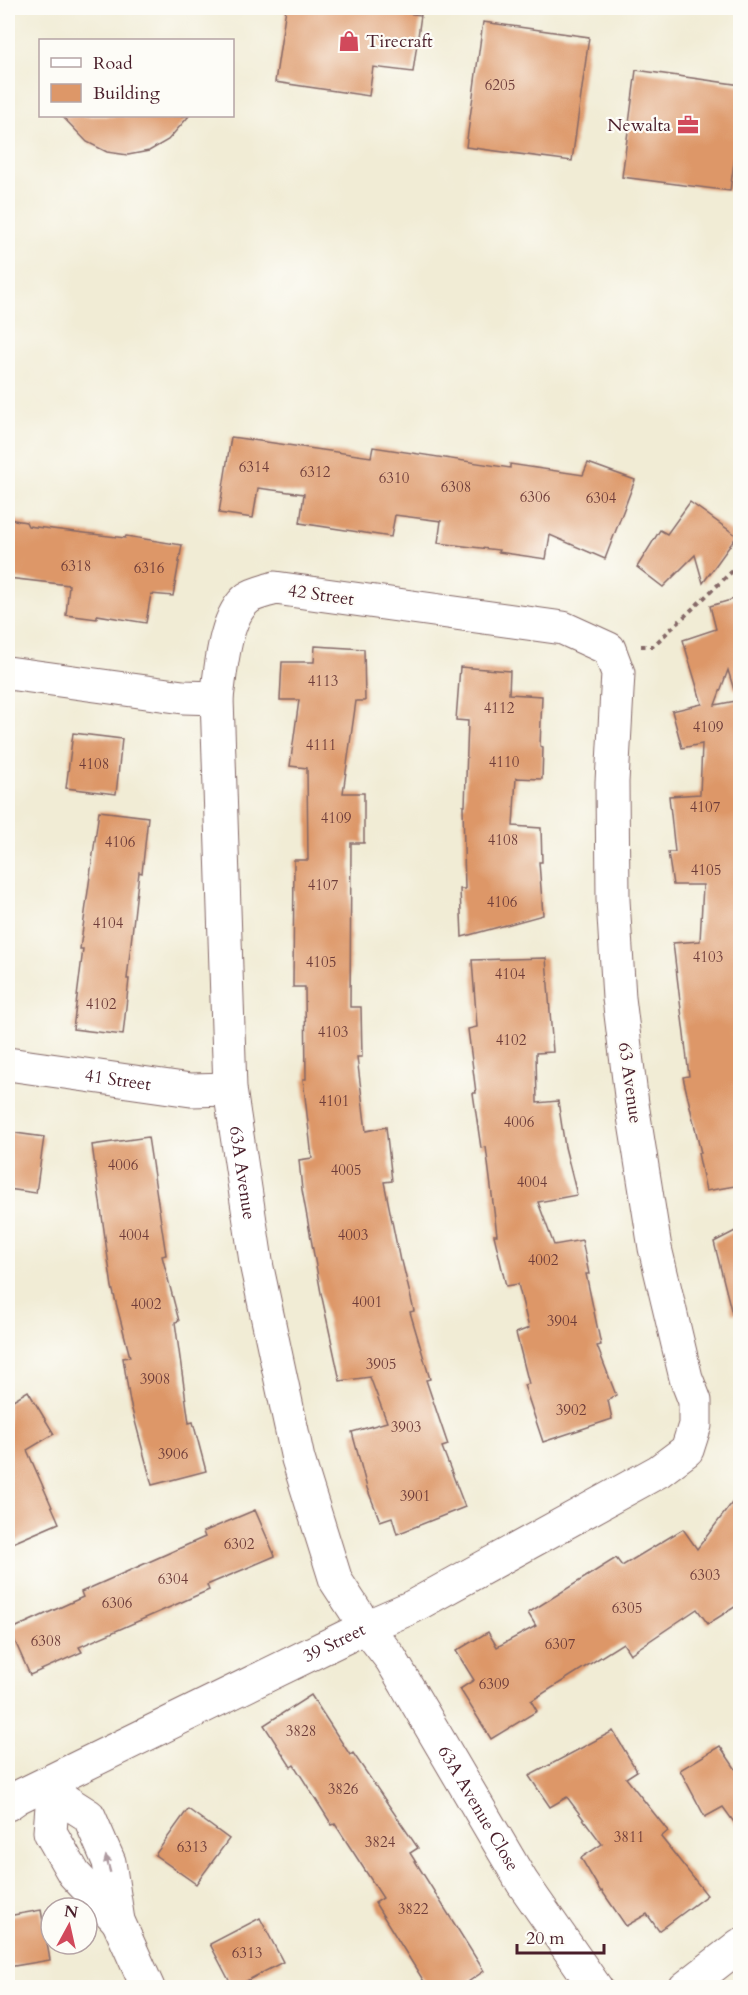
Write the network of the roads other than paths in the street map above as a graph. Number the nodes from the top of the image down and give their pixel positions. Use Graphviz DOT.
graph roads {
  1 [pos="8,673"];
  2 [pos="618,674"];
  3 [pos="217,698"];
  4 [pos="8,1064"];
  5 [pos="230,1089"];
  6 [pos="658,1471"];
  7 [pos="366,1627"];
  8 [pos="51,1788"];
  9 [pos="11,1793"];
  10 [pos="741,1945"];
  11 [pos="148,1988"];
  12 [pos="596,1988"];
  13 [pos="685,1988"];
  1 -- 3 [label="street"];
  2 -- 3 [label="street, 42 Street"];
  2 -- 6 [label="street, 63 Avenue"];
  3 -- 5 [label="street, 63A Avenue"];
  4 -- 5 [label="street, 41 Street"];
  5 -- 7 [label="street, 63A Avenue"];
  6 -- 7 [label="street, 39 Street"];
  7 -- 8 [label="street, 39 Street"];
  7 -- 12 [label="street, 63A Avenue Close"];
  8 -- 9 [label="street, 39 Street"];
  8 -- 11 [label="street"];
  10 -- 13 [label="street"];
}
